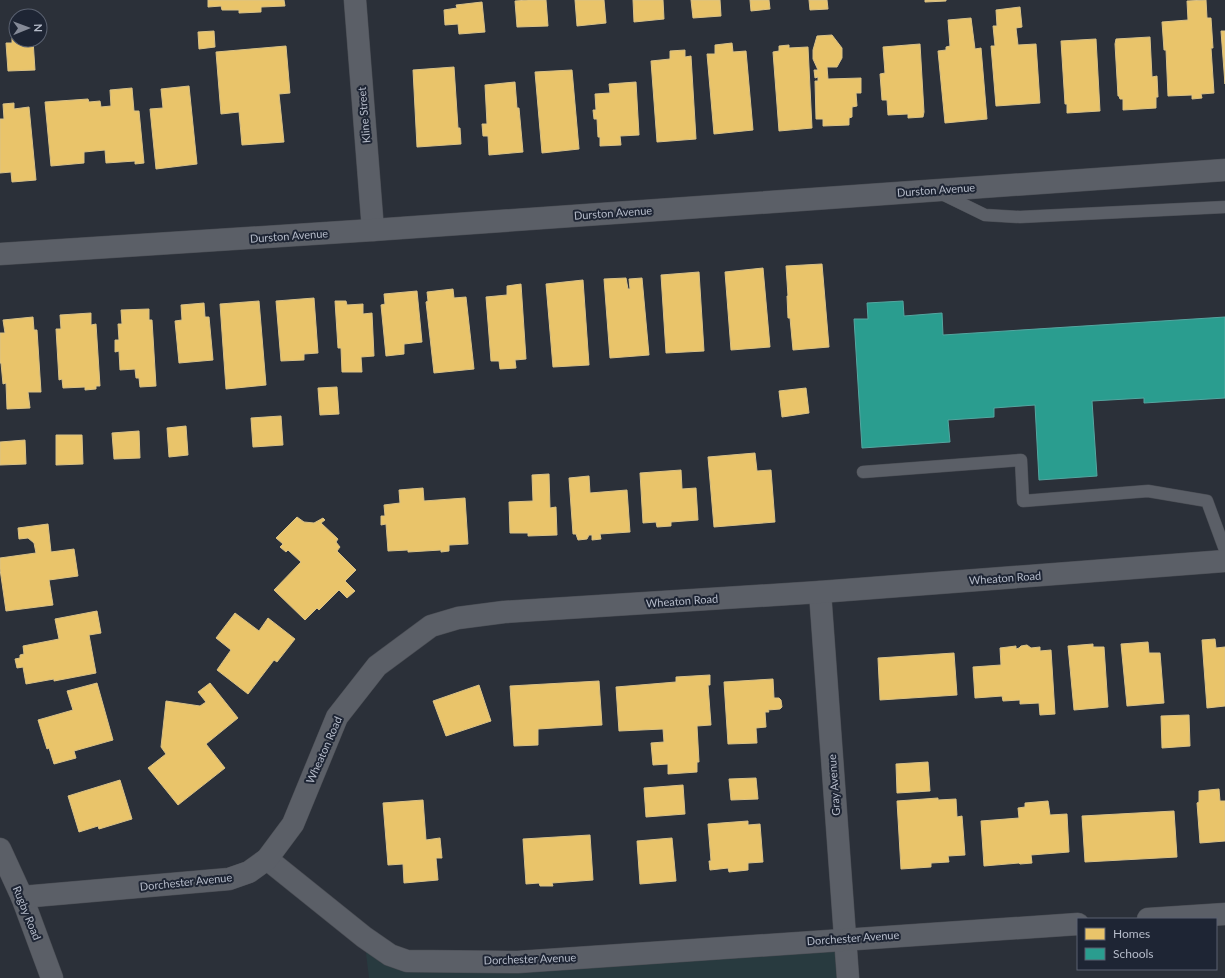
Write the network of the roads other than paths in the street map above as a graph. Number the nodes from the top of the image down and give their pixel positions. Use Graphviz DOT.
graph roads {
  1 [pos="355,0"];
  2 [pos="1225,170"];
  3 [pos="935,190"];
  4 [pos="1225,206"];
  5 [pos="373,230"];
  6 [pos="0,254"];
  7 [pos="863,472"];
  8 [pos="1225,550"];
  9 [pos="1225,561"];
  10 [pos="820,592"];
  11 [pos="0,850"];
  12 [pos="267,859"];
  13 [pos="22,897"];
  14 [pos="1225,914"];
  15 [pos="1163,918"];
  16 [pos="1077,924"];
  17 [pos="845,939"];
  18 [pos="52,978"];
  19 [pos="848,978"];
  1 -- 5 [label="street, Kline Street"];
  2 -- 3 [label="street, Durston Avenue"];
  3 -- 4 [label="lane"];
  3 -- 5 [label="street, Durston Avenue"];
  5 -- 6 [label="street, Durston Avenue"];
  7 -- 8 [label="lane"];
  9 -- 10 [label="street, Wheaton Road"];
  10 -- 12 [label="street, Wheaton Road"];
  10 -- 17 [label="street, Gray Avenue"];
  11 -- 13 [label="street, Rugby Road"];
  12 -- 13 [label="street, Dorchester Avenue"];
  12 -- 17 [label="street, Dorchester Avenue"];
  13 -- 18 [label="street, Rugby Road"];
  14 -- 15 [label="street"];
  16 -- 17 [label="street, Dorchester Avenue"];
  17 -- 19 [label="street, Gray Avenue"];
}
